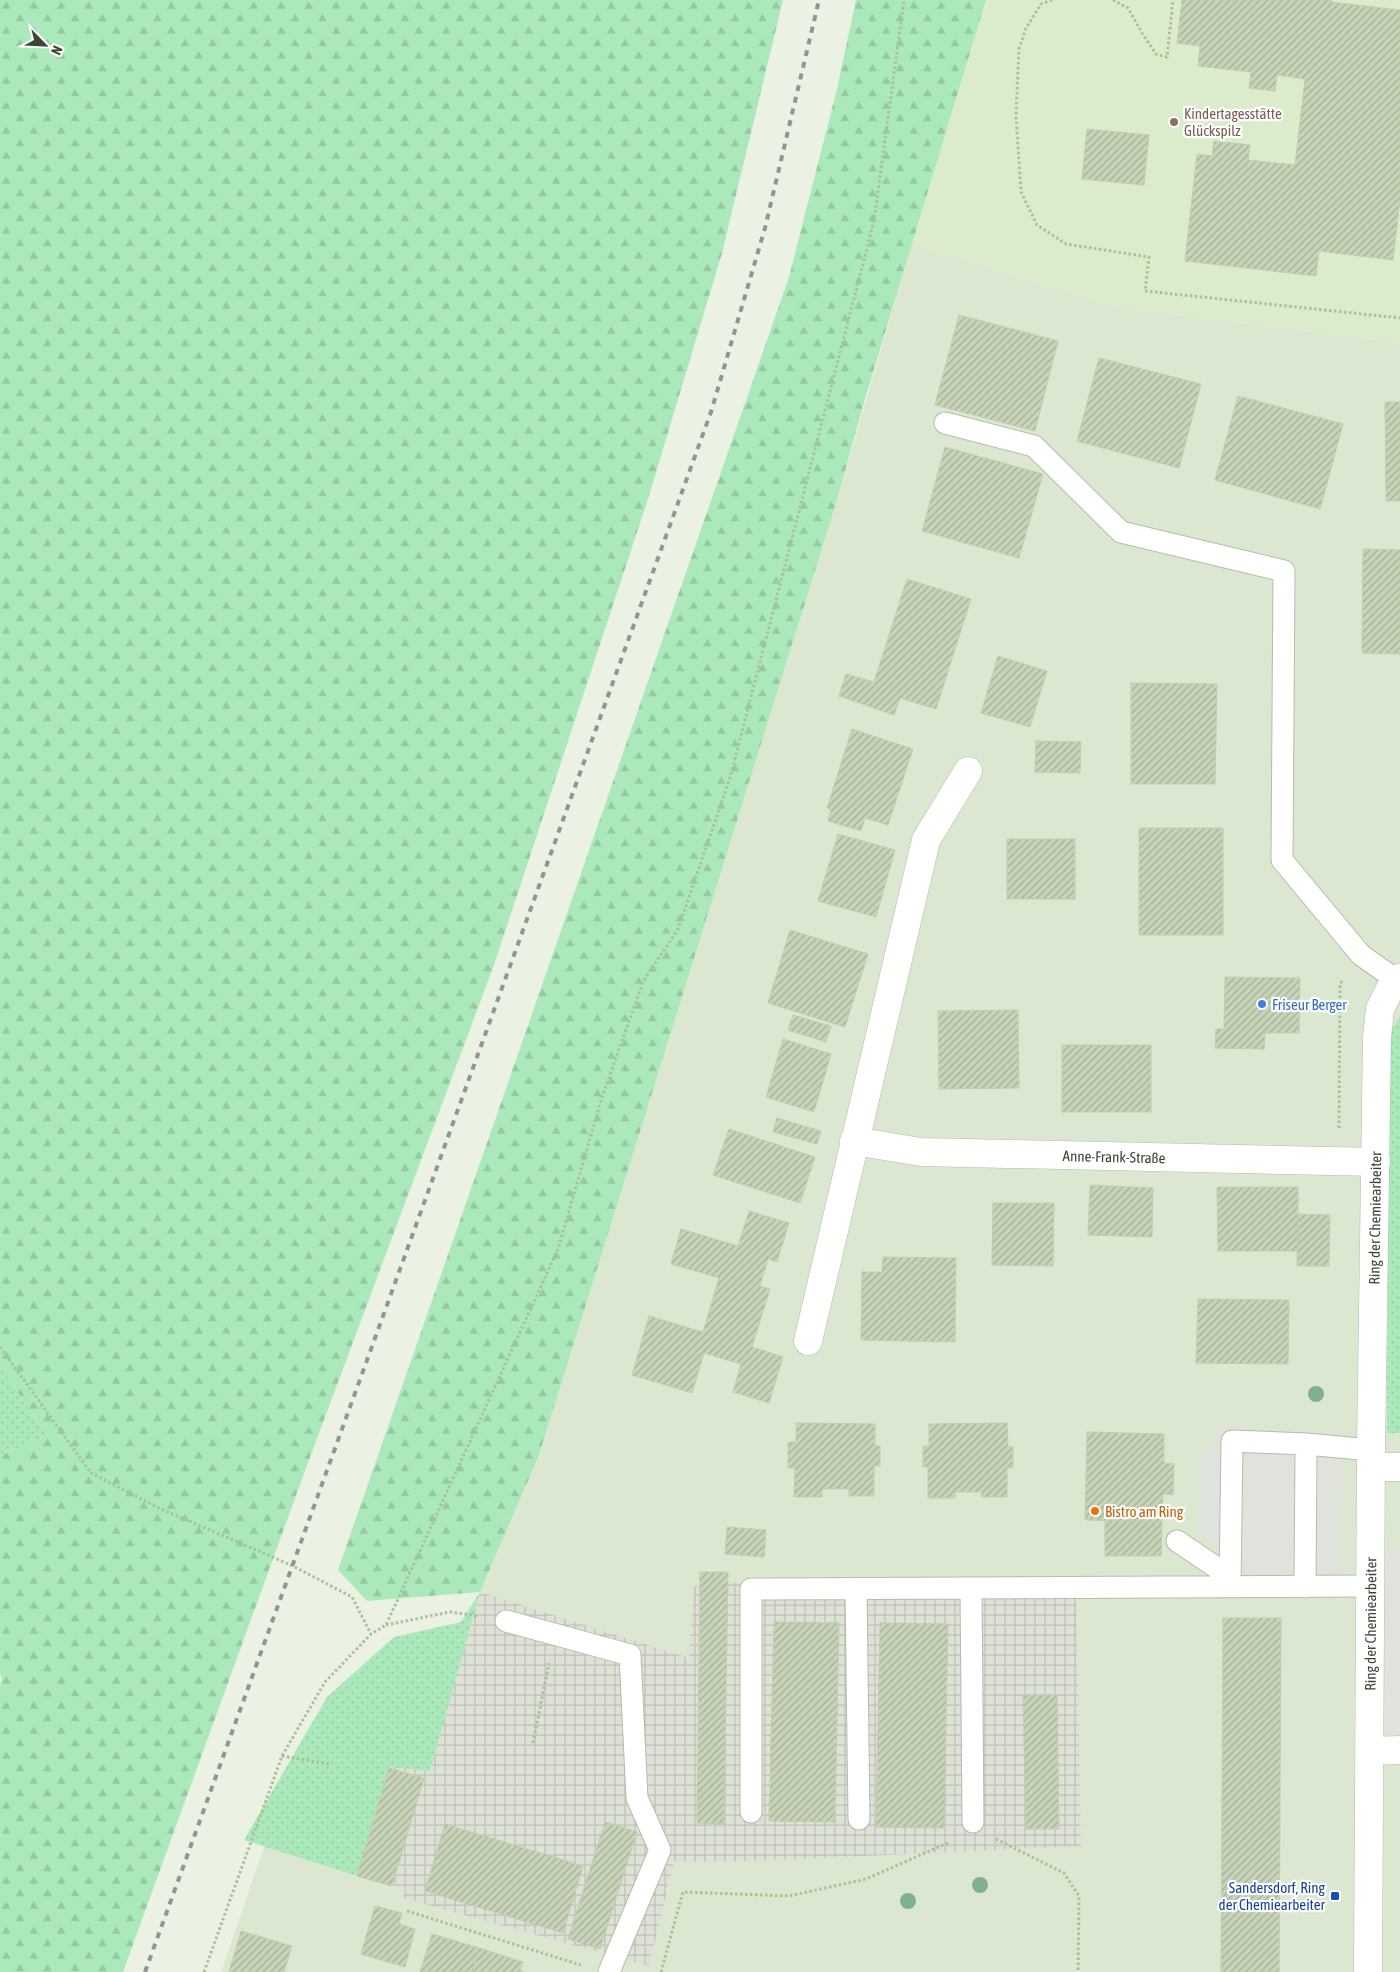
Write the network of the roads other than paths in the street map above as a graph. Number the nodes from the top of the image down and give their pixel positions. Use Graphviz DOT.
graph roads {
  1 [pos="945,423"];
  2 [pos="968,771"];
  3 [pos="1398,978"];
  4 [pos="854,1141"];
  5 [pos="1376,1162"];
  6 [pos="808,1341"];
  7 [pos="1306,1444"];
  8 [pos="1371,1459"];
  9 [pos="1400,1467"];
  10 [pos="1177,1541"];
  11 [pos="1229,1581"];
  12 [pos="1370,1586"];
  13 [pos="1305,1587"];
  14 [pos="971,1588"];
  15 [pos="856,1589"];
  16 [pos="506,1621"];
  17 [pos="1400,1750"];
  18 [pos="1370,1751"];
  19 [pos="751,1812"];
  20 [pos="859,1819"];
  21 [pos="974,1822"];
  22 [pos="609,1972"];
  23 [pos="1368,1972"];
  1 -- 3 [label="lane"];
  2 -- 4 [label="street"];
  3 -- 5 [label="street, Ring der Chemiearbeiter"];
  4 -- 5 [label="street, Anne-Frank-Straße"];
  4 -- 6 [label="street"];
  5 -- 8 [label="street, Ring der Chemiearbeiter"];
  7 -- 8 [label="lane"];
  7 -- 11 [label="lane"];
  7 -- 13 [label="lane"];
  8 -- 9 [label="street"];
  8 -- 12 [label="street, Ring der Chemiearbeiter"];
  10 -- 11 [label="lane"];
  11 -- 13 [label="lane"];
  11 -- 14 [label="lane"];
  12 -- 13 [label="lane"];
  12 -- 18 [label="street, Ring der Chemiearbeiter"];
  14 -- 15 [label="lane"];
  14 -- 21 [label="lane"];
  15 -- 19 [label="lane"];
  15 -- 20 [label="lane"];
  16 -- 22 [label="lane"];
  17 -- 18 [label="street"];
  18 -- 23 [label="street, Ring der Chemiearbeiter"];
}
